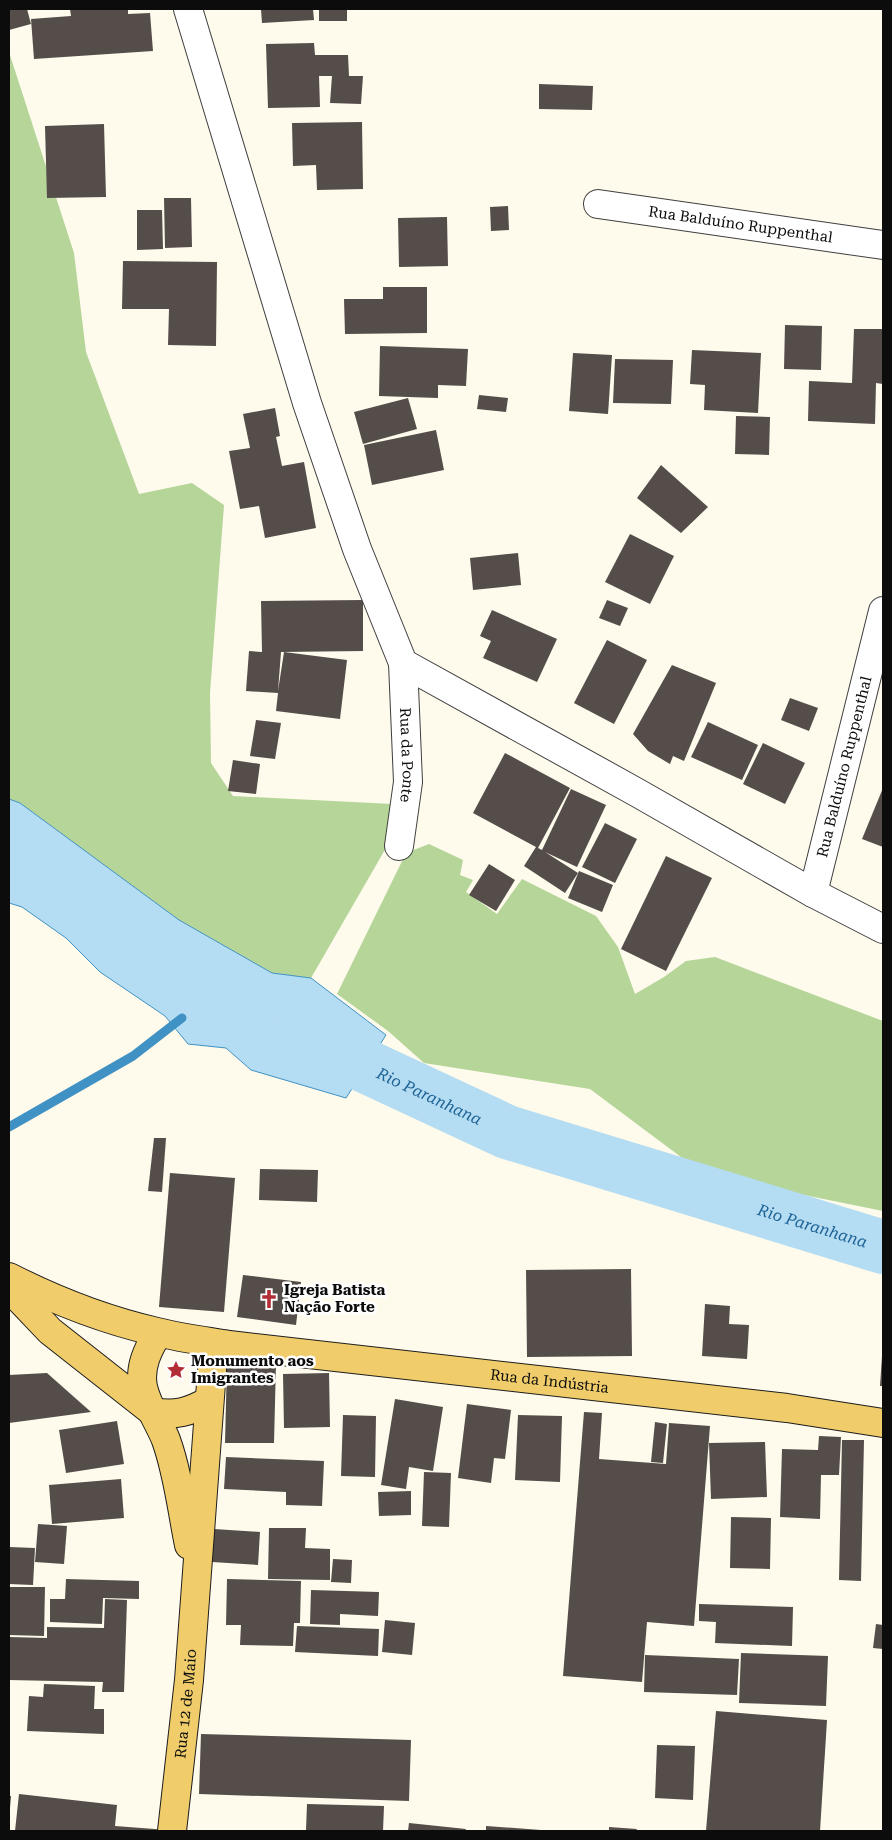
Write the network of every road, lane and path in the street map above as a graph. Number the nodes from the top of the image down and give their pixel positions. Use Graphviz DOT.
graph roads {
  1 [pos="188,9"];
  2 [pos="598,204"];
  3 [pos="883,245"];
  4 [pos="883,611"];
  5 [pos="403,663"];
  6 [pos="399,846"];
  7 [pos="813,893"];
  8 [pos="883,929"];
  9 [pos="9,1277"];
  10 [pos="9,1288"];
  11 [pos="158,1333"];
  12 [pos="214,1342"];
  13 [pos="209,1401"];
  14 [pos="152,1412"];
  15 [pos="883,1423"];
  16 [pos="195,1576"];
  17 [pos="172,1831"];
  1 -- 5 [label="street, Rua da Ponte"];
  2 -- 3 [label="street, Rua Balduíno Ruppenthal"];
  4 -- 7 [label="street, Rua Balduíno Ruppenthal"];
  5 -- 6 [label="street, Rua da Ponte"];
  5 -- 7 [label="street"];
  7 -- 8 [label="street"];
  9 -- 11 [label="main road"];
  10 -- 14 [label="main road"];
  11 -- 12 [label="main road"];
  11 -- 14 [label="main road, Rua 12 de Maio"];
  12 -- 13 [label="main road, Rua 12 de Maio"];
  12 -- 15 [label="main road, Rua da Indústria"];
  13 -- 14 [label="main road"];
  13 -- 16 [label="main road, Rua 12 de Maio"];
  14 -- 16 [label="main road, Rua 12 de Maio"];
  16 -- 17 [label="main road, Rua 12 de Maio"];
}
